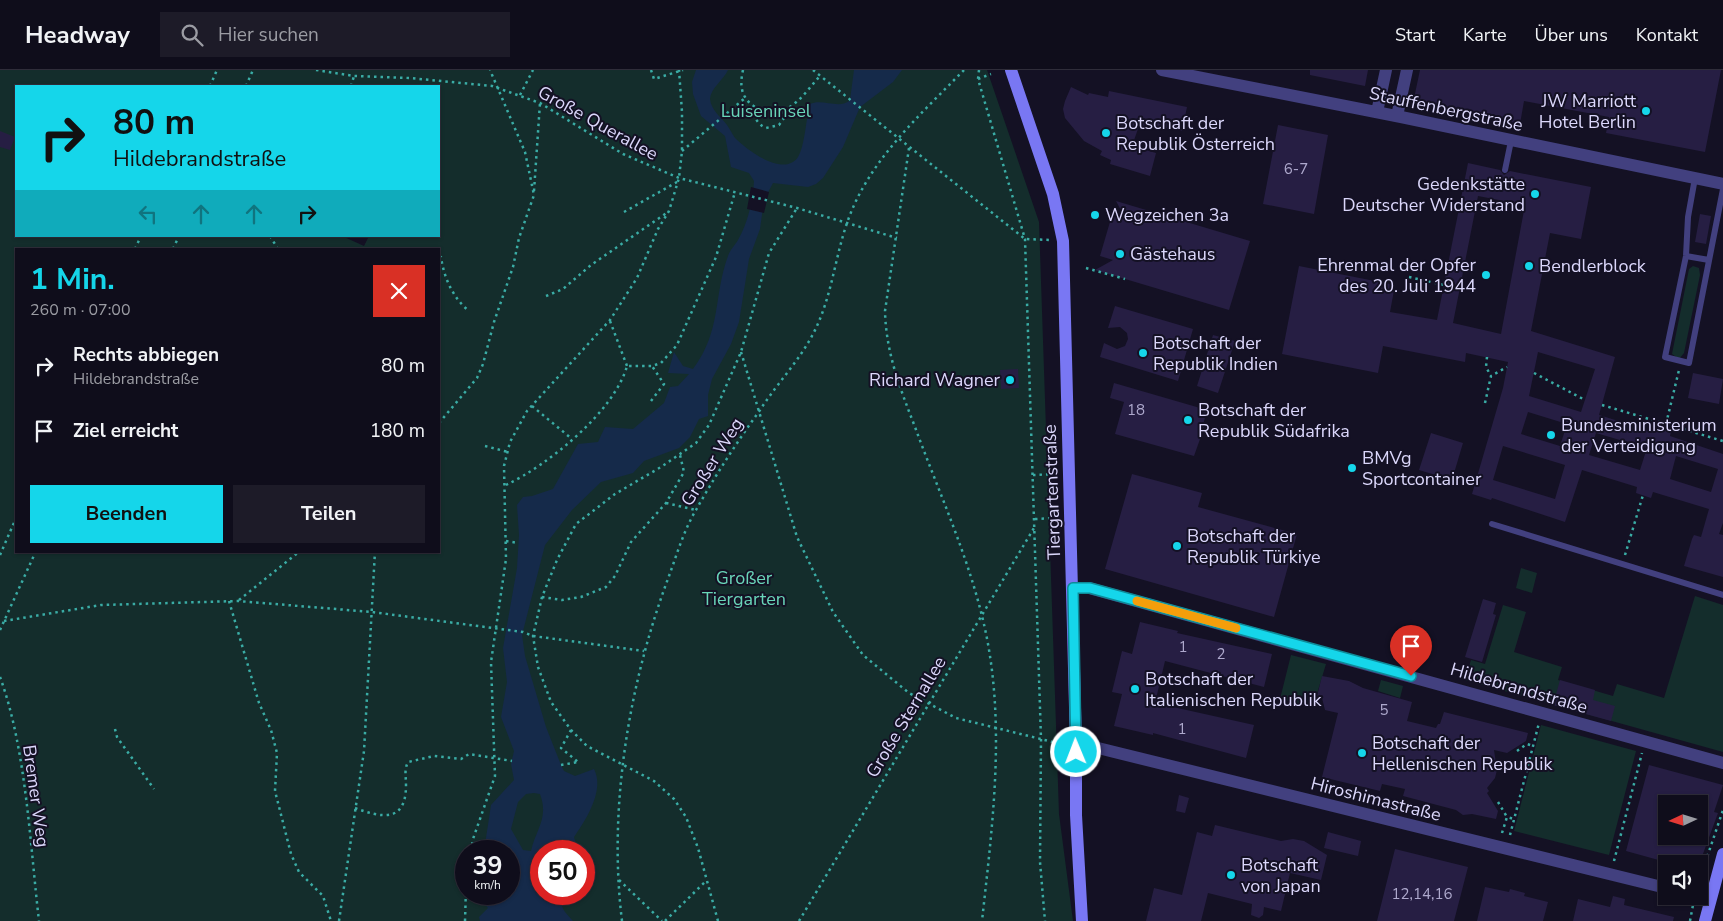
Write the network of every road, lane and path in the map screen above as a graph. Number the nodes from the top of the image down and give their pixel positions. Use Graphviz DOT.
graph roads {
  1 [pos="217,70"];
  2 [pos="253,70"];
  3 [pos="316,70"];
  4 [pos="490,70"];
  5 [pos="532,70"];
  6 [pos="651,70"];
  7 [pos="743,70"];
  8 [pos="814,70"];
  9 [pos="964,70"];
  10 [pos="979,70"];
  11 [pos="1011,70"];
  12 [pos="1162,70"];
  13 [pos="1386,70"];
  14 [pos="1407,70"];
  15 [pos="680,71"];
  16 [pos="992,74"];
  17 [pos="354,76"];
  18 [pos="820,76"];
  19 [pos="978,79"];
  20 [pos="210,85"];
  21 [pos="246,85"];
  22 [pos="351,85"];
  23 [pos="498,88"];
  24 [pos="520,95"];
  25 [pos="745,98"];
  26 [pos="540,103"];
  27 [pos="756,107"];
  28 [pos="784,110"];
  29 [pos="1377,112"];
  30 [pos="1397,116"];
  31 [pos="898,138"];
  32 [pos="1510,141"];
  33 [pos="909,148"];
  34 [pos="682,151"];
  35 [pos="1505,170"];
  36 [pos="1695,178"];
  37 [pos="678,180"];
  38 [pos="1723,184"];
  39 [pos="1723,189"];
  40 [pos="735,192"];
  41 [pos="534,195"];
  42 [pos="797,208"];
  43 [pos="669,211"];
  44 [pos="624,212"];
  45 [pos="846,224"];
  46 [pos="271,237"];
  47 [pos="897,238"];
  48 [pos="1025,238"];
  49 [pos="1054,240"];
  50 [pos="277,248"];
  51 [pos="1686,256"];
  52 [pos="440,257"];
  53 [pos="1709,260"];
  54 [pos="1086,268"];
  55 [pos="1409,277"];
  56 [pos="1125,278"];
  57 [pos="1444,285"];
  58 [pos="546,296"];
  59 [pos="469,311"];
  60 [pos="610,320"];
  61 [pos="741,352"];
  62 [pos="1488,357"];
  63 [pos="1681,361"];
  64 [pos="627,366"];
  65 [pos="652,366"];
  66 [pos="1507,367"];
  67 [pos="1534,373"];
  68 [pos="1491,376"];
  69 [pos="1585,400"];
  70 [pos="651,401"];
  71 [pos="1485,404"];
  72 [pos="1602,405"];
  73 [pos="532,406"];
  74 [pos="760,409"];
  75 [pos="440,422"];
  76 [pos="1666,424"];
  77 [pos="572,440"];
  78 [pos="1723,441"];
  79 [pos="485,446"];
  80 [pos="508,452"];
  81 [pos="680,455"];
  82 [pos="1057,474"];
  83 [pos="1033,475"];
  84 [pos="506,485"];
  85 [pos="1643,495"];
  86 [pos="666,503"];
  87 [pos="696,510"];
  88 [pos="1058,518"];
  89 [pos="1035,519"];
  90 [pos="15,520"];
  91 [pos="1492,524"];
  92 [pos="1035,527"];
  93 [pos="506,542"];
  94 [pos="518,543"];
  95 [pos="35,553"];
  96 [pos="298,553"];
  97 [pos="375,553"];
  98 [pos="0,555"];
  99 [pos="1622,564"];
  100 [pos="1073,588"];
  101 [pos="1723,596"];
  102 [pos="542,597"];
  103 [pos="228,601"];
  104 [pos="238,601"];
  105 [pos="372,612"];
  106 [pos="982,616"];
  107 [pos="4,621"];
  108 [pos="497,629"];
  109 [pos="0,630"];
  110 [pos="533,636"];
  111 [pos="644,651"];
  112 [pos="0,677"];
  113 [pos="928,704"];
  114 [pos="1539,722"];
  115 [pos="116,729"];
  116 [pos="996,729"];
  117 [pos="571,730"];
  118 [pos="1040,739"];
  119 [pos="1072,746"];
  120 [pos="1533,746"];
  121 [pos="1517,751"];
  122 [pos="1643,751"];
  123 [pos="493,756"];
  124 [pos="512,761"];
  125 [pos="1723,764"];
  126 [pos="561,765"];
  127 [pos="624,765"];
  128 [pos="154,790"];
  129 [pos="1498,802"];
  130 [pos="355,808"];
  131 [pos="1723,810"];
  132 [pos="1507,817"];
  133 [pos="1514,818"];
  134 [pos="1502,833"];
  135 [pos="1510,835"];
  136 [pos="473,840"];
  137 [pos="1723,854"];
  138 [pos="1708,855"];
  139 [pos="1614,861"];
  140 [pos="618,879"];
  141 [pos="706,881"];
  142 [pos="1708,885"];
  143 [pos="1658,886"];
  144 [pos="465,905"];
  145 [pos="1698,905"];
  146 [pos="1702,905"];
  147 [pos="39,921"];
  148 [pos="331,921"];
  149 [pos="339,921"];
  150 [pos="465,921"];
  151 [pos="622,921"];
  152 [pos="664,921"];
  153 [pos="718,921"];
  154 [pos="799,921"];
  155 [pos="982,921"];
  156 [pos="1045,921"];
  157 [pos="1082,921"];
  158 [pos="1690,921"];
  159 [pos="1706,921"];
  1 -- 20 [label="path"];
  2 -- 21 [label="path"];
  3 -- 17 [label="path, Große Querallee"];
  4 -- 23 [label="path"];
  5 -- 24 [label="path"];
  6 -- 15 [label="path"];
  7 -- 25 [label="path"];
  8 -- 18 [label="path"];
  9 -- 31 [label="path, Großer Weg"];
  10 -- 19 [label="path"];
  11 -- 100 [label="main road, Tiergartenstraße"];
  12 -- 29 [label="street, Stauffenbergstraße"];
  13 -- 29 [label="street"];
  14 -- 30 [label="street"];
  15 -- 34 [label="path"];
  16 -- 19 [label="path"];
  17 -- 22 [label="path"];
  17 -- 23 [label="path, Große Querallee"];
  18 -- 28 [label="path"];
  18 -- 31 [label="path"];
  19 -- 48 [label="path"];
  23 -- 24 [label="path, Große Querallee"];
  23 -- 41 [label="path"];
  24 -- 26 [label="path, Große Querallee"];
  25 -- 27 [label="path"];
  25 -- 34 [label="path"];
  26 -- 37 [label="path, Große Querallee"];
  26 -- 41 [label="path"];
  27 -- 28 [label="path"];
  27 -- 28 [label="path"];
  29 -- 30 [label="street, Stauffenbergstraße"];
  30 -- 32 [label="street, Stauffenbergstraße"];
  31 -- 33 [label="path"];
  31 -- 45 [label="path, Großer Weg"];
  32 -- 35 [label="lane"];
  32 -- 36 [label="street, Stauffenbergstraße"];
  33 -- 47 [label="path"];
  33 -- 48 [label="path"];
  34 -- 37 [label="path"];
  36 -- 38 [label="street, Stauffenbergstraße"];
  36 -- 51 [label="lane"];
  37 -- 40 [label="path, Große Querallee"];
  37 -- 43 [label="path"];
  37 -- 44 [label="path"];
  39 -- 53 [label="lane"];
  40 -- 42 [label="path, Große Querallee"];
  40 -- 65 [label="path"];
  41 -- 75 [label="path"];
  42 -- 45 [label="path, Große Querallee"];
  42 -- 61 [label="path"];
  43 -- 58 [label="path"];
  43 -- 60 [label="path"];
  45 -- 47 [label="path, Große Querallee"];
  45 -- 74 [label="path, Großer Weg"];
  46 -- 50 [label="path"];
  47 -- 106 [label="path"];
  48 -- 49 [label="path"];
  48 -- 83 [label="path"];
  51 -- 53 [label="lane"];
  51 -- 63 [label="lane"];
  52 -- 59 [label="path"];
  53 -- 63 [label="lane"];
  54 -- 56 [label="path"];
  55 -- 57 [label="path"];
  60 -- 64 [label="path"];
  60 -- 73 [label="path"];
  61 -- 74 [label="path"];
  61 -- 81 [label="path"];
  62 -- 68 [label="path"];
  63 -- 76 [label="path"];
  64 -- 65 [label="path"];
  64 -- 77 [label="path"];
  65 -- 70 [label="path"];
  66 -- 68 [label="path"];
  67 -- 69 [label="path"];
  68 -- 71 [label="path"];
  72 -- 76 [label="path"];
  73 -- 77 [label="path"];
  73 -- 80 [label="path"];
  74 -- 87 [label="path, Großer Weg"];
  74 -- 113 [label="path"];
  76 -- 78 [label="path"];
  77 -- 84 [label="path"];
  79 -- 80 [label="path"];
  80 -- 84 [label="path"];
  81 -- 86 [label="path"];
  81 -- 102 [label="path"];
  82 -- 83 [label="path"];
  83 -- 89 [label="path"];
  84 -- 93 [label="path"];
  85 -- 99 [label="path"];
  86 -- 87 [label="path"];
  86 -- 102 [label="path"];
  87 -- 111 [label="path, Großer Weg"];
  88 -- 89 [label="path"];
  89 -- 92 [label="path"];
  90 -- 98 [label="path"];
  91 -- 99 [label="lane"];
  92 -- 106 [label="path, Große Sternallee"];
  92 -- 118 [label="path"];
  93 -- 94 [label="path"];
  93 -- 108 [label="path"];
  95 -- 107 [label="path"];
  96 -- 104 [label="path"];
  97 -- 105 [label="path"];
  99 -- 101 [label="lane"];
  100 -- 119 [label="main road, Tiergartenstraße"];
  100 -- 125 [label="street, Hildebrandstraße"];
  102 -- 110 [label="path"];
  103 -- 104 [label="path"];
  103 -- 107 [label="path"];
  103 -- 148 [label="path"];
  104 -- 105 [label="path"];
  105 -- 108 [label="path"];
  105 -- 130 [label="path"];
  106 -- 113 [label="path, Große Sternallee"];
  106 -- 116 [label="path"];
  107 -- 109 [label="path"];
  108 -- 110 [label="path"];
  108 -- 123 [label="path"];
  110 -- 111 [label="path"];
  110 -- 117 [label="path"];
  111 -- 127 [label="path, Großer Weg"];
  112 -- 147 [label="path, Bremer Weg"];
  113 -- 116 [label="path"];
  113 -- 154 [label="path, Große Sternallee"];
  114 -- 120 [label="path"];
  115 -- 128 [label="path"];
  116 -- 118 [label="path"];
  116 -- 155 [label="path"];
  117 -- 126 [label="path"];
  117 -- 127 [label="path"];
  118 -- 119 [label="path"];
  118 -- 156 [label="path"];
  119 -- 143 [label="street, Hiroshimastraße"];
  119 -- 157 [label="main road, Tiergartenstraße"];
  120 -- 121 [label="path"];
  120 -- 133 [label="path"];
  122 -- 139 [label="path"];
  123 -- 124 [label="path"];
  123 -- 130 [label="path"];
  123 -- 136 [label="path"];
  127 -- 140 [label="path, Großer Weg"];
  127 -- 141 [label="path"];
  129 -- 132 [label="path"];
  130 -- 149 [label="path"];
  131 -- 138 [label="path"];
  132 -- 133 [label="path"];
  132 -- 134 [label="path"];
  133 -- 135 [label="path"];
  137 -- 142 [label="main road"];
  140 -- 151 [label="path, Großer Weg"];
  140 -- 152 [label="path"];
  141 -- 152 [label="path"];
  141 -- 153 [label="path"];
  144 -- 150 [label="path"];
  145 -- 158 [label="path"];
  146 -- 159 [label="main road"];
}
